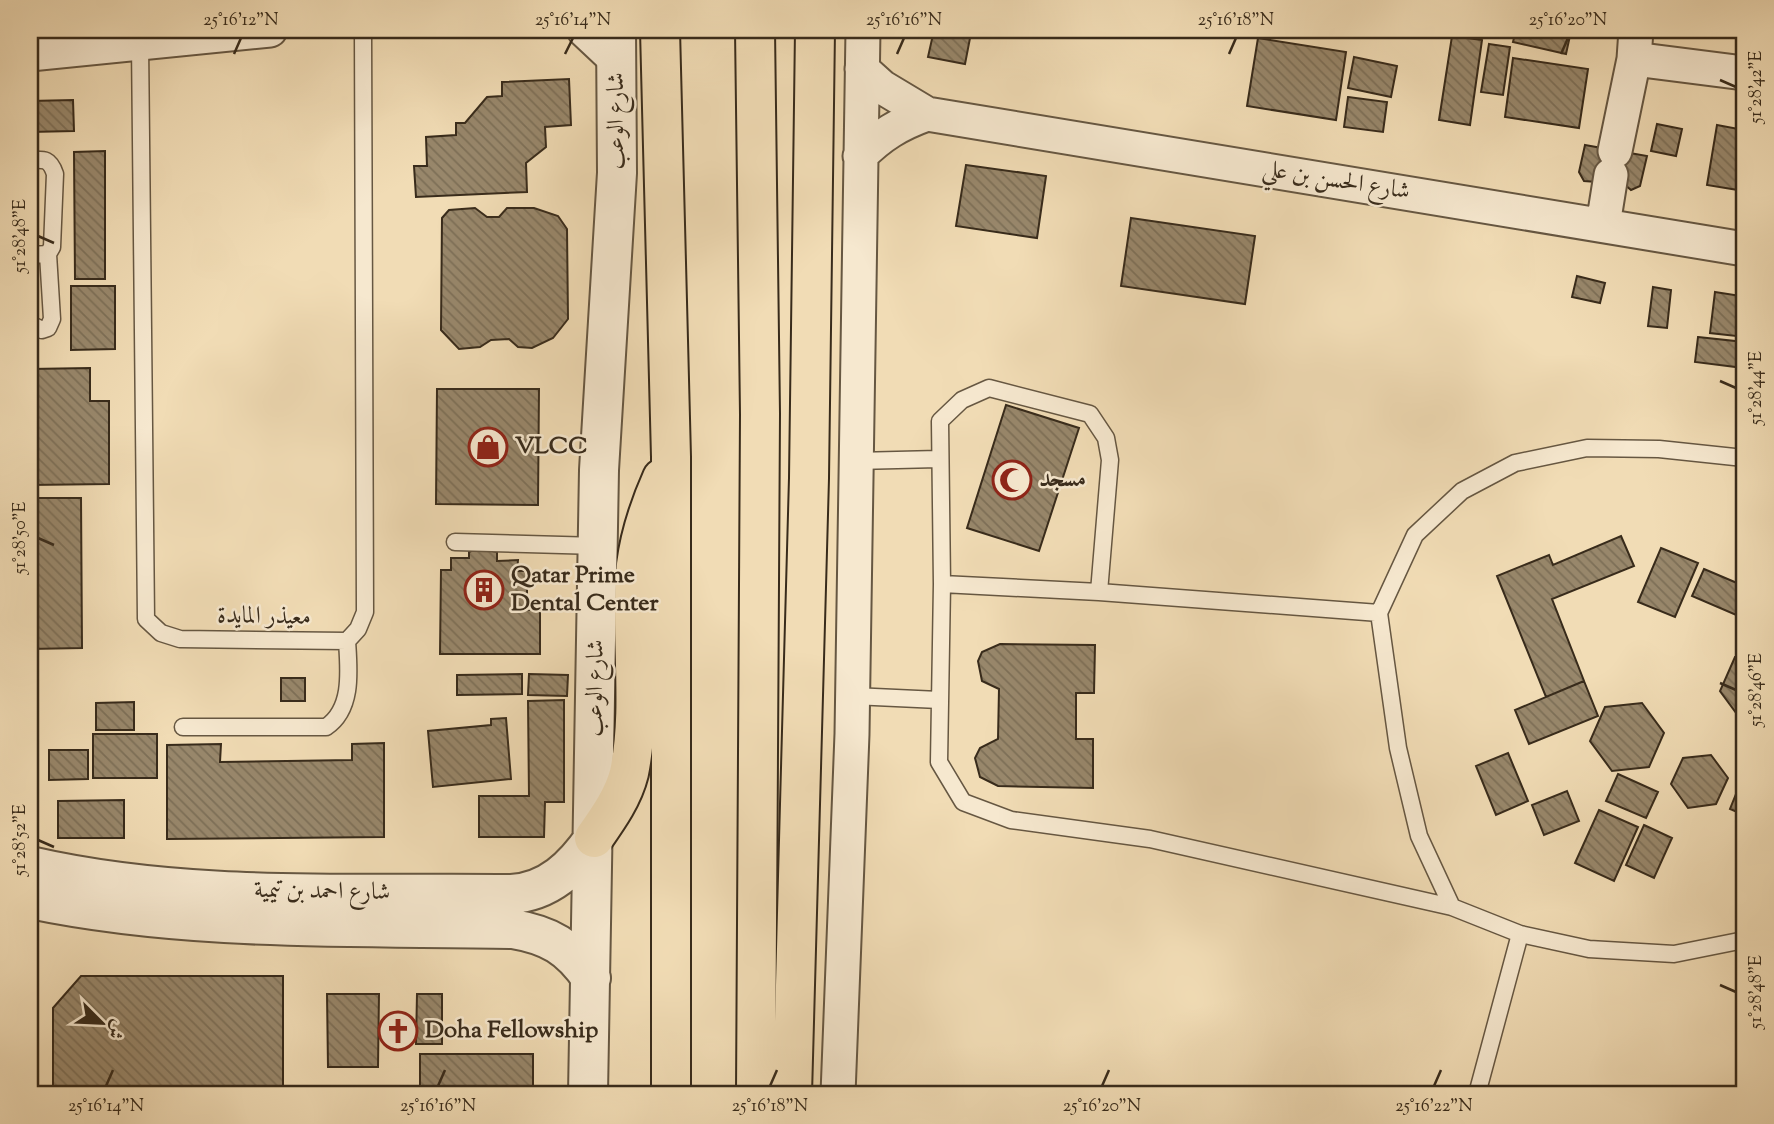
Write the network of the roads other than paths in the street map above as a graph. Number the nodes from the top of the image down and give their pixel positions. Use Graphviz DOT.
graph roads {
  1 [pos="270,30"];
  2 [pos="363,30"];
  3 [pos="584,30"];
  4 [pos="660,30"];
  5 [pos="755,30"];
  6 [pos="815,30"];
  7 [pos="863,30"];
  8 [pos="140,43"];
  9 [pos="1635,44"];
  10 [pos="617,45"];
  11 [pos="30,54"];
  12 [pos="862,69"];
  13 [pos="1744,73"];
  14 [pos="927,114"];
  15 [pos="860,156"];
  16 [pos="30,160"];
  17 [pos="1603,225"];
  18 [pos="1744,249"];
  19 [pos="48,254"];
  20 [pos="30,255"];
  21 [pos="30,324"];
  22 [pos="671,457"];
  23 [pos="1744,458"];
  24 [pos="938,459"];
  25 [pos="856,461"];
  26 [pos="455,542"];
  27 [pos="598,546"];
  28 [pos="943,584"];
  29 [pos="1099,592"];
  30 [pos="1379,613"];
  31 [pos="348,641"];
  32 [pos="853,696"];
  33 [pos="939,700"];
  34 [pos="183,727"];
  35 [pos="594,838"];
  36 [pos="32,882"];
  37 [pos="1452,906"];
  38 [pos="1520,934"];
  39 [pos="1744,940"];
  40 [pos="590,978"];
  41 [pos="588,1094"];
  42 [pos="671,1094"];
  43 [pos="756,1094"];
  44 [pos="792,1094"];
  45 [pos="838,1094"];
  46 [pos="1477,1094"];
  1 -- 8 [label="street"];
  2 -- 31 [label="lane"];
  3 -- 10 [label="street"];
  4 -- 22 [label="main road, شارع الوعب"];
  5 -- 43 [label="main road"];
  6 -- 44 [label="main road"];
  7 -- 12 [label="street"];
  8 -- 11 [label="street"];
  8 -- 31 [label="lane, معيذر المايدة"];
  9 -- 13 [label="street"];
  9 -- 17 [label="street"];
  10 -- 27 [label="street, شارع الوعب"];
  12 -- 14 [label="street, شارع الحسن بن علي"];
  12 -- 15 [label="street"];
  14 -- 15 [label="street"];
  14 -- 17 [label="street, شارع الحسن بن علي"];
  15 -- 25 [label="street"];
  16 -- 19 [label="lane"];
  17 -- 18 [label="street, شارع الحسن بن علي"];
  19 -- 20 [label="lane"];
  19 -- 21 [label="lane"];
  22 -- 35 [label="main road"];
  22 -- 42 [label="main road, شارع الوعب"];
  23 -- 30 [label="lane"];
  24 -- 25 [label="lane"];
  24 -- 28 [label="lane"];
  24 -- 29 [label="lane"];
  25 -- 32 [label="street"];
  26 -- 27 [label="lane"];
  27 -- 35 [label="street, شارع الوعب"];
  28 -- 29 [label="lane"];
  28 -- 33 [label="lane"];
  29 -- 30 [label="lane"];
  30 -- 37 [label="lane"];
  31 -- 34 [label="lane"];
  32 -- 33 [label="lane"];
  32 -- 45 [label="street"];
  33 -- 37 [label="lane"];
  35 -- 36 [label="street, شارع احمد بن تيمية"];
  35 -- 40 [label="street, شارع الوعب"];
  36 -- 40 [label="street, شارع احمد بن تيمية"];
  37 -- 38 [label="lane"];
  38 -- 39 [label="lane"];
  38 -- 46 [label="lane"];
  40 -- 41 [label="street, شارع الوعب"];
}
